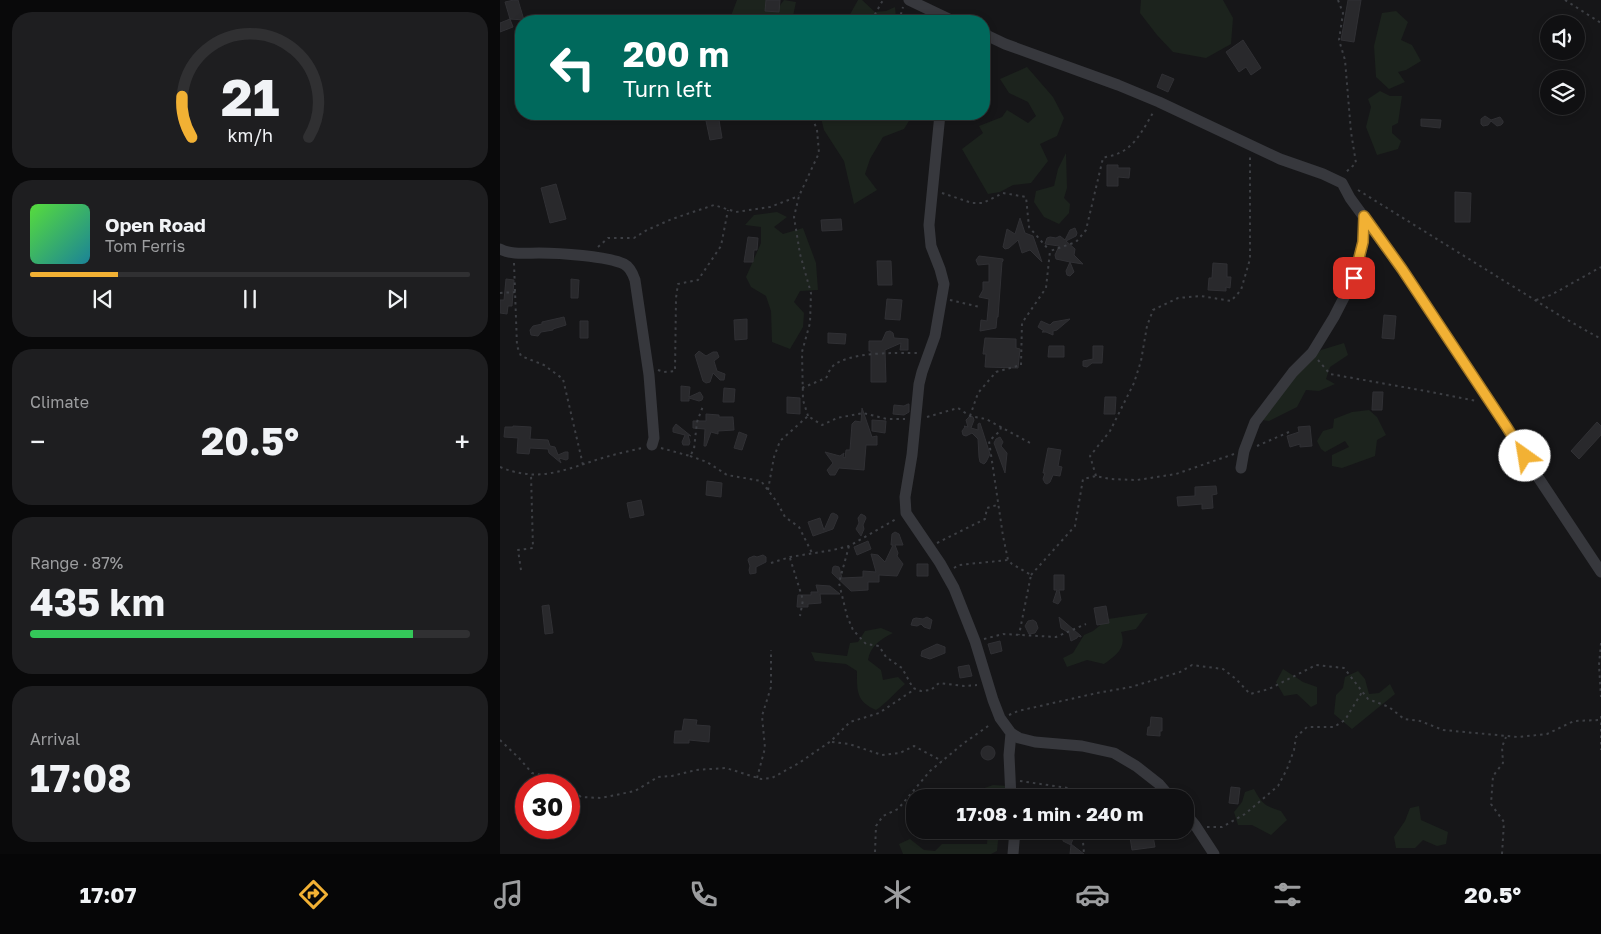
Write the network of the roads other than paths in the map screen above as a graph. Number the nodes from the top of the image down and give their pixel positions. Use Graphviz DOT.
graph roads {
  1 [pos="907,0"];
  2 [pos="934,15"];
  3 [pos="990,37"];
  4 [pos="939,120"];
  5 [pos="1364,216"];
  6 [pos="500,249"];
  7 [pos="652,445"];
  8 [pos="1241,468"];
  9 [pos="1601,572"];
  10 [pos="1011,733"];
  11 [pos="1011,789"];
  12 [pos="1163,789"];
  13 [pos="1194,824"];
  14 [pos="1015,839"];
  15 [pos="1014,854"];
  16 [pos="1214,854"];
  1 -- 2 [label="street"];
  3 -- 5 [label="street"];
  4 -- 10 [label="street"];
  5 -- 8 [label="street"];
  5 -- 9 [label="street"];
  6 -- 7 [label="street"];
  10 -- 11 [label="street"];
  10 -- 12 [label="street"];
  13 -- 16 [label="street"];
  14 -- 15 [label="street"];
}
